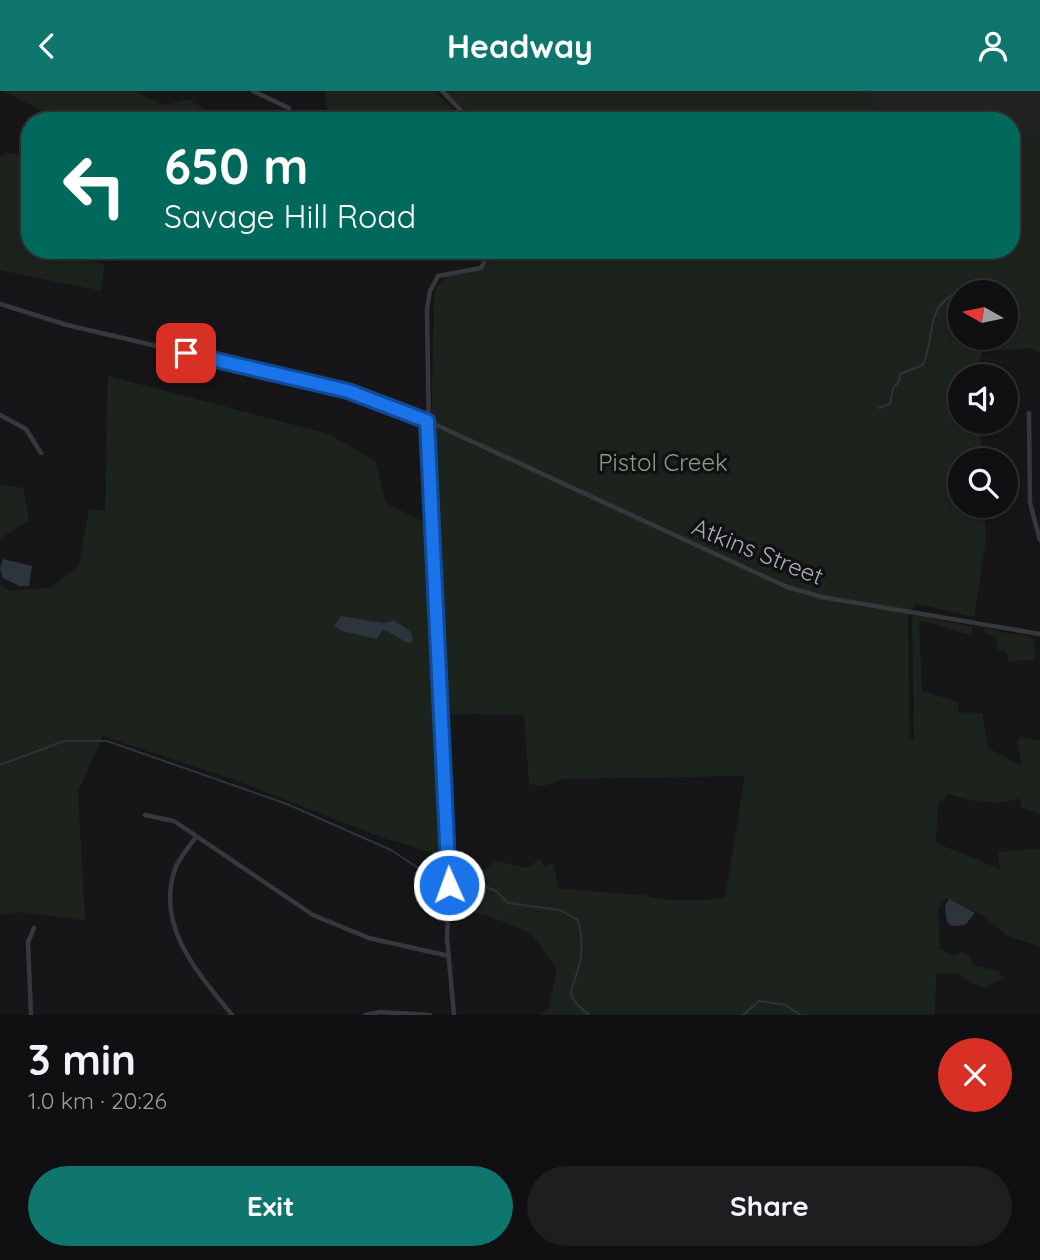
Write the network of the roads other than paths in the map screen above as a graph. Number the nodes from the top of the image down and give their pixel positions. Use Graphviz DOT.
graph roads {
  1 [pos="253,91"];
  2 [pos="442,91"];
  3 [pos="289,107"];
  4 [pos="462,112"];
  5 [pos="486,259"];
  6 [pos="0,304"];
  7 [pos="1029,413"];
  8 [pos="0,415"];
  9 [pos="427,421"];
  10 [pos="41,453"];
  11 [pos="1040,540"];
  12 [pos="1040,634"];
  13 [pos="145,815"];
  14 [pos="196,837"];
  15 [pos="34,928"];
  16 [pos="449,956"];
  17 [pos="31,1015"];
  18 [pos="232,1015"];
  19 [pos="366,1015"];
  20 [pos="430,1015"];
  21 [pos="454,1015"];
  1 -- 3 [label="street"];
  2 -- 4 [label="street"];
  5 -- 9 [label="street"];
  6 -- 9 [label="street, Atkins Street"];
  7 -- 11 [label="street"];
  8 -- 10 [label="street"];
  9 -- 12 [label="street, Atkins Street"];
  9 -- 16 [label="street"];
  13 -- 14 [label="street"];
  14 -- 16 [label="street"];
  14 -- 18 [label="street"];
  15 -- 17 [label="street"];
  16 -- 21 [label="street"];
  19 -- 20 [label="street"];
}
